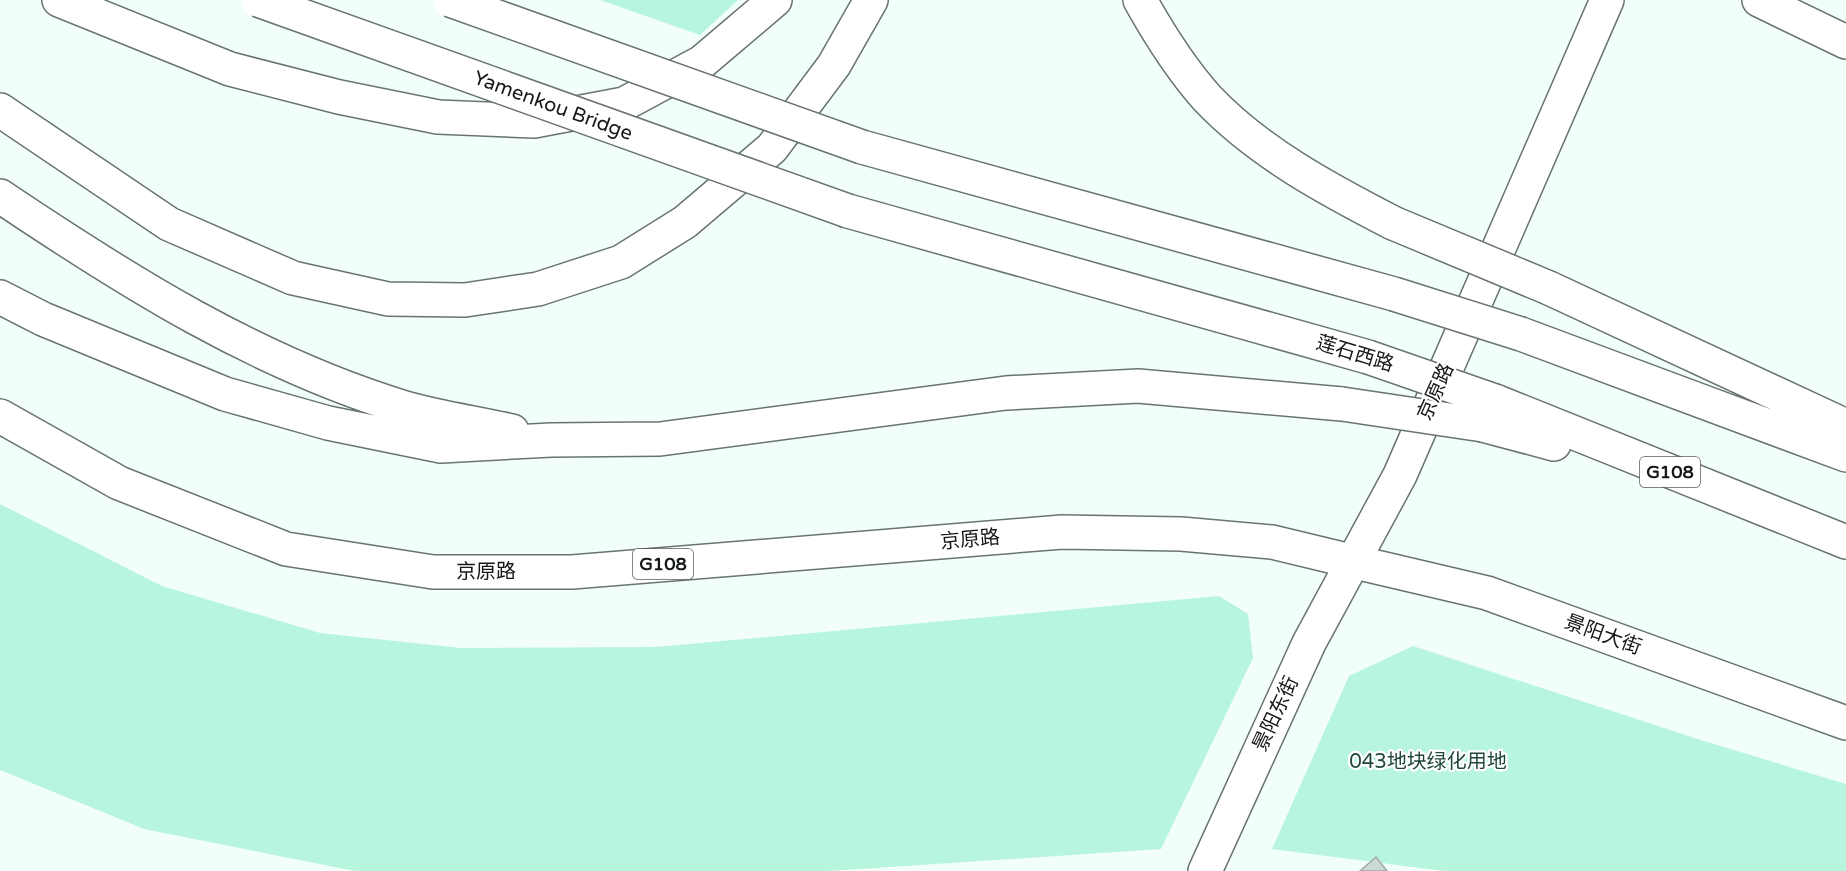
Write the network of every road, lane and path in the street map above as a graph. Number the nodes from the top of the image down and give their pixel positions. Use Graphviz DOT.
graph roads {
  1 [pos="60,0"];
  2 [pos="258,0"];
  3 [pos="450,0"];
  4 [pos="775,0"];
  5 [pos="871,0"];
  6 [pos="1140,0"];
  7 [pos="1607,0"];
  8 [pos="1759,0"];
  9 [pos="1846,42"];
  10 [pos="11,118"];
  11 [pos="0,196"];
  12 [pos="848,211"];
  13 [pos="0,297"];
  14 [pos="1489,413"];
  15 [pos="0,416"];
  16 [pos="1846,426"];
  17 [pos="551,440"];
  18 [pos="1846,455"];
  19 [pos="1846,542"];
  20 [pos="1355,562"];
  21 [pos="1846,723"];
  22 [pos="1205,871"];
  1 -- 4 [label="main road"];
  2 -- 12 [label="main road, Yamenkou Bridge, bridge"];
  3 -- 18 [label="main road, bridge"];
  5 -- 10 [label="main road"];
  6 -- 16 [label="main road, bridge"];
  7 -- 20 [label="main road, 京原路"];
  8 -- 9 [label="main road"];
  11 -- 17 [label="main road"];
  12 -- 14 [label="main road, 莲石西路, bridge"];
  13 -- 17 [label="main road"];
  14 -- 17 [label="main road, bridge"];
  14 -- 19 [label="main road, G108"];
  15 -- 20 [label="main road, 京原路 / G108"];
  20 -- 21 [label="main road, 景阳大街"];
  20 -- 22 [label="main road, 景阳东街"];
}
